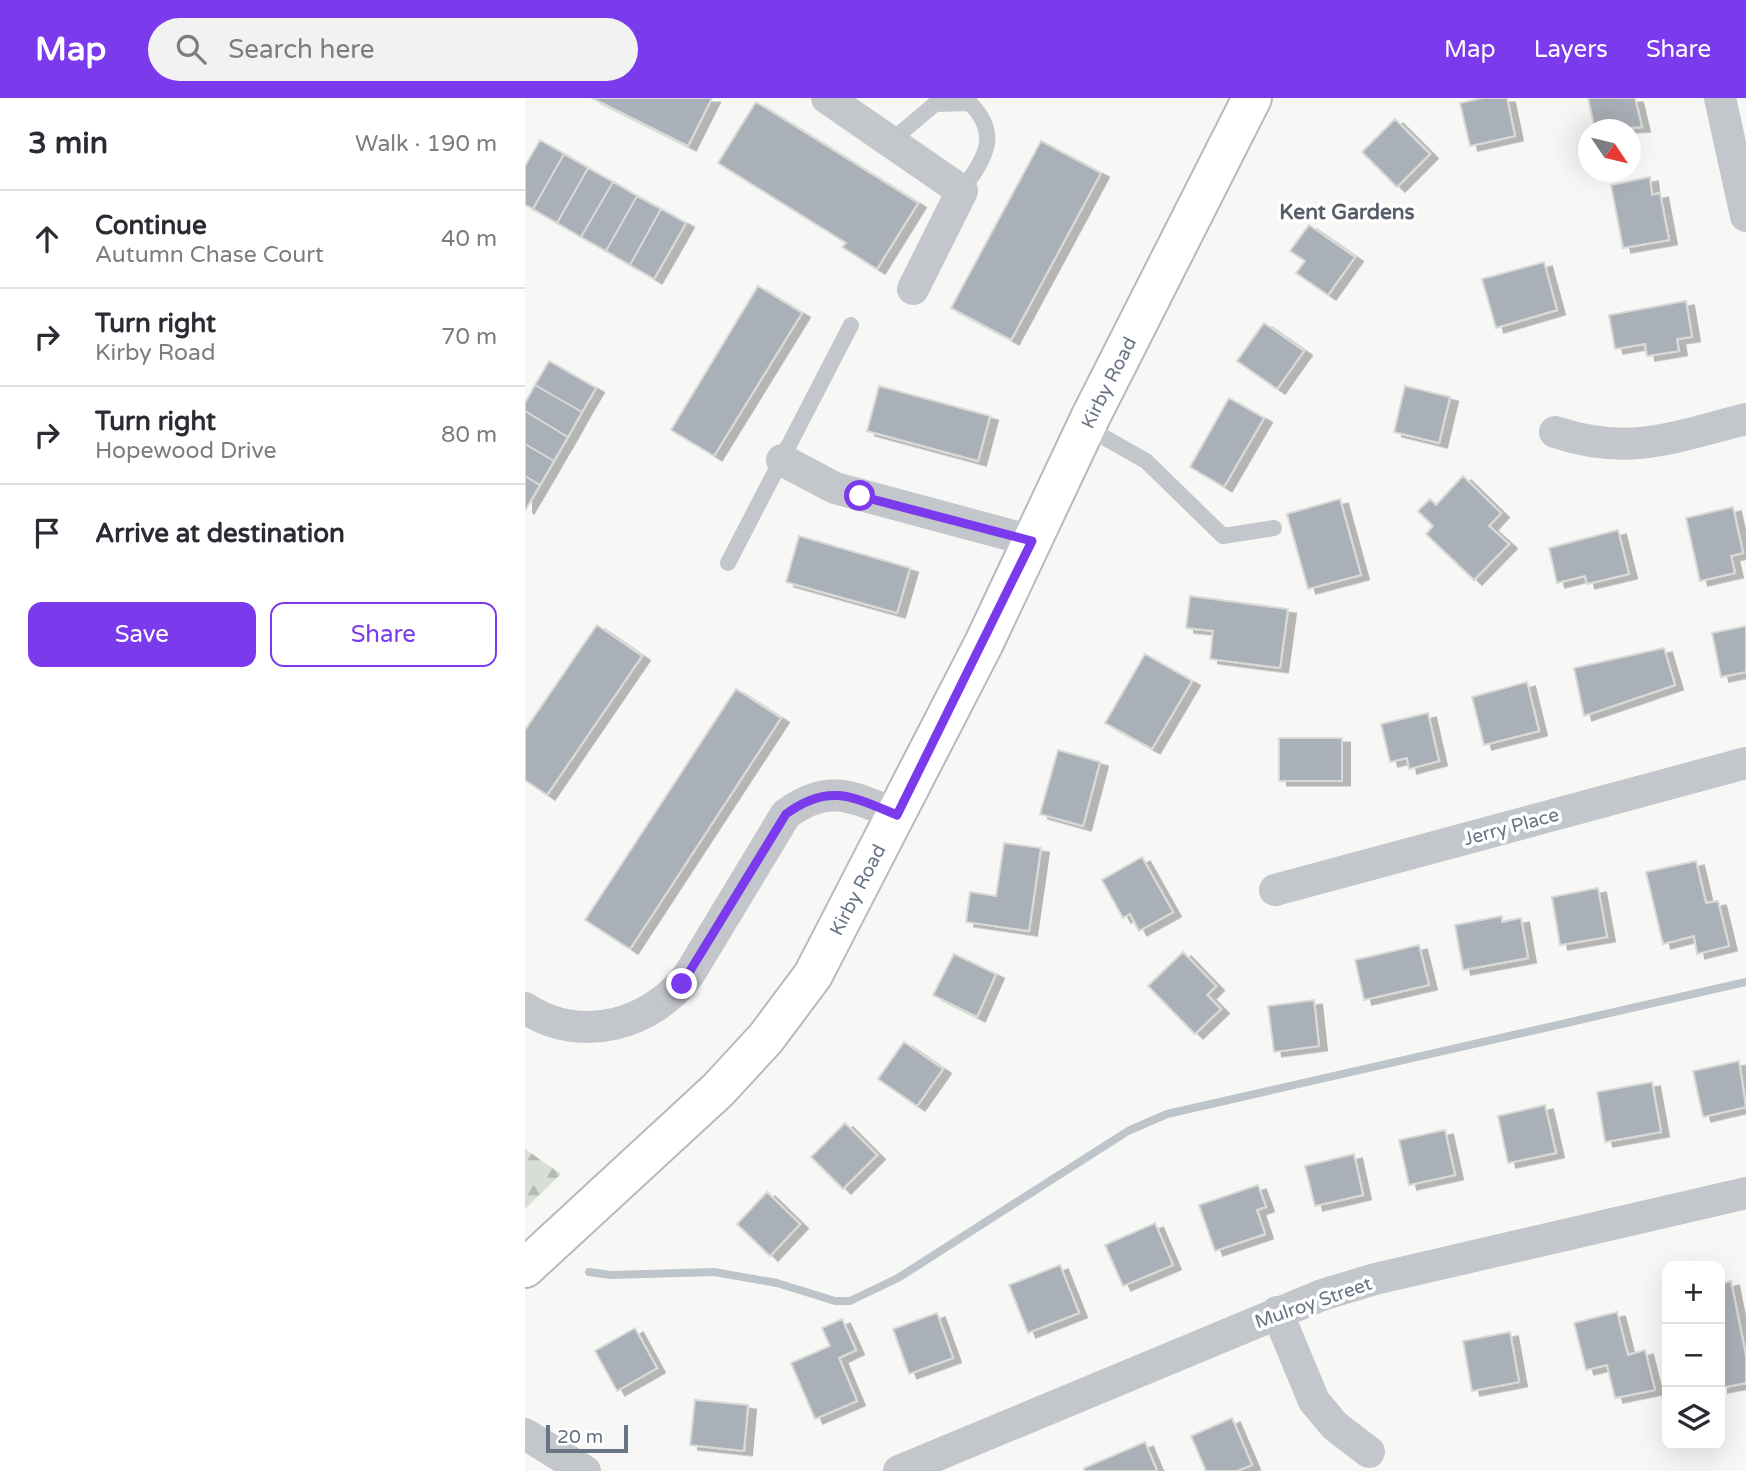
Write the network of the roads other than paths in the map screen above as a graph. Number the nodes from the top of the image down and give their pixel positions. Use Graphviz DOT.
graph roads {
  1 [pos="827,98"];
  2 [pos="1252,98"];
  3 [pos="1720,98"];
  4 [pos="890,142"];
  5 [pos="962,191"];
  6 [pos="1746,216"];
  7 [pos="913,289"];
  8 [pos="851,325"];
  9 [pos="1746,419"];
  10 [pos="1086,426"];
  11 [pos="1555,432"];
  12 [pos="782,460"];
  13 [pos="1274,528"];
  14 [pos="1032,541"];
  15 [pos="728,563"];
  16 [pos="1746,763"];
  17 [pos="897,815"];
  18 [pos="1275,890"];
  19 [pos="525,1008"];
  20 [pos="1746,1193"];
  21 [pos="525,1268"];
  22 [pos="1277,1312"];
  23 [pos="525,1434"];
  24 [pos="1369,1452"];
  25 [pos="585,1471"];
  26 [pos="899,1471"];
  1 -- 4 [label="street"];
  2 -- 10 [label="main road, Kirby Road"];
  3 -- 6 [label="street"];
  4 -- 5 [label="street"];
  4 -- 5 [label="lane"];
  5 -- 7 [label="street"];
  8 -- 12 [label="lane"];
  9 -- 11 [label="street"];
  10 -- 13 [label="lane"];
  10 -- 14 [label="main road, Kirby Road"];
  12 -- 14 [label="street"];
  12 -- 15 [label="lane"];
  14 -- 17 [label="main road, Kirby Road"];
  16 -- 18 [label="street, Jerry Place"];
  17 -- 19 [label="street"];
  17 -- 21 [label="main road, Kirby Road"];
  20 -- 22 [label="street, Mulroy Street"];
  22 -- 24 [label="street"];
  22 -- 26 [label="street, Mulroy Street"];
  23 -- 25 [label="street"];
}
